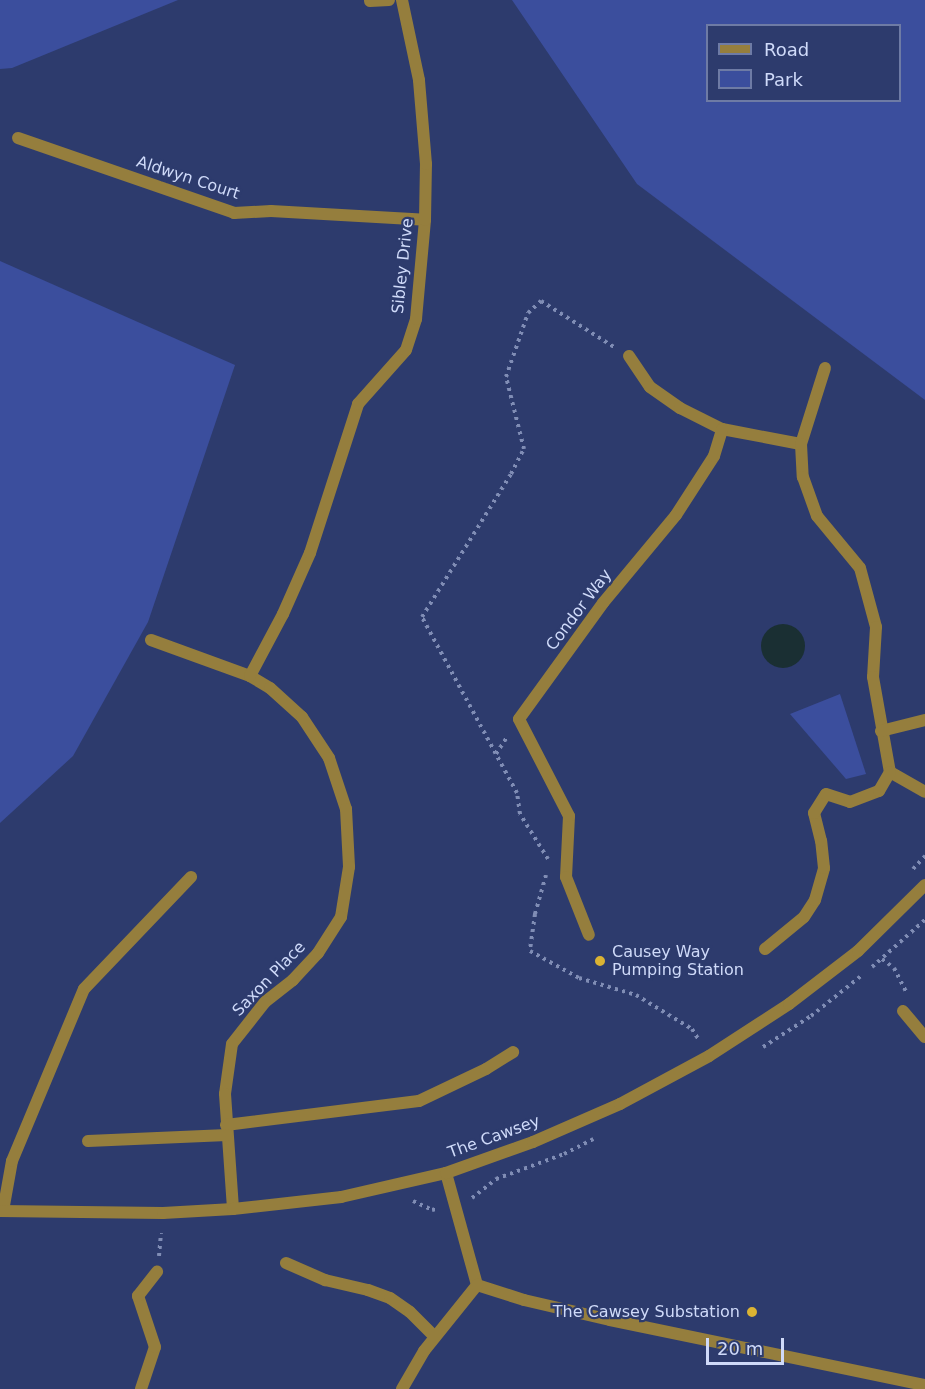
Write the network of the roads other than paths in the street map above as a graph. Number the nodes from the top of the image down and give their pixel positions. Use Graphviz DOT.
graph roads {
  1 [pos="389,0"];
  2 [pos="402,0"];
  3 [pos="365,1"];
  4 [pos="18,138"];
  5 [pos="425,220"];
  6 [pos="629,356"];
  7 [pos="825,368"];
  8 [pos="722,429"];
  9 [pos="801,444"];
  10 [pos="151,640"];
  11 [pos="250,676"];
  12 [pos="925,720"];
  13 [pos="881,731"];
  14 [pos="890,772"];
  15 [pos="925,792"];
  16 [pos="190,877"];
  17 [pos="925,885"];
  18 [pos="589,935"];
  19 [pos="765,949"];
  20 [pos="903,1011"];
  21 [pos="925,1037"];
  22 [pos="513,1052"];
  23 [pos="226,1130"];
  24 [pos="88,1141"];
  25 [pos="446,1173"];
  26 [pos="234,1209"];
  27 [pos="2,1211"];
  28 [pos="286,1263"];
  29 [pos="157,1272"];
  30 [pos="477,1285"];
  31 [pos="435,1337"];
  32 [pos="925,1385"];
  33 [pos="141,1389"];
  34 [pos="402,1389"];
  1 -- 3 [label="street"];
  2 -- 5 [label="street, Sibley Drive"];
  4 -- 5 [label="street, Aldwyn Court"];
  5 -- 11 [label="street, Sibley Drive"];
  6 -- 8 [label="street"];
  7 -- 9 [label="street"];
  8 -- 9 [label="street"];
  8 -- 18 [label="street, Condor Way"];
  9 -- 13 [label="street"];
  10 -- 11 [label="street, Saxon Place"];
  11 -- 23 [label="street, Saxon Place"];
  12 -- 13 [label="street"];
  13 -- 14 [label="street"];
  14 -- 15 [label="street"];
  14 -- 19 [label="street"];
  16 -- 27 [label="street"];
  17 -- 25 [label="street, The Cawsey"];
  20 -- 21 [label="street"];
  22 -- 23 [label="street"];
  23 -- 24 [label="street"];
  23 -- 26 [label="street, Saxon Place"];
  25 -- 26 [label="street, The Cawsey"];
  25 -- 30 [label="street"];
  26 -- 27 [label="street, The Cawsey"];
  28 -- 31 [label="street"];
  29 -- 33 [label="street"];
  30 -- 31 [label="street"];
  30 -- 32 [label="street"];
  31 -- 34 [label="street"];
}
